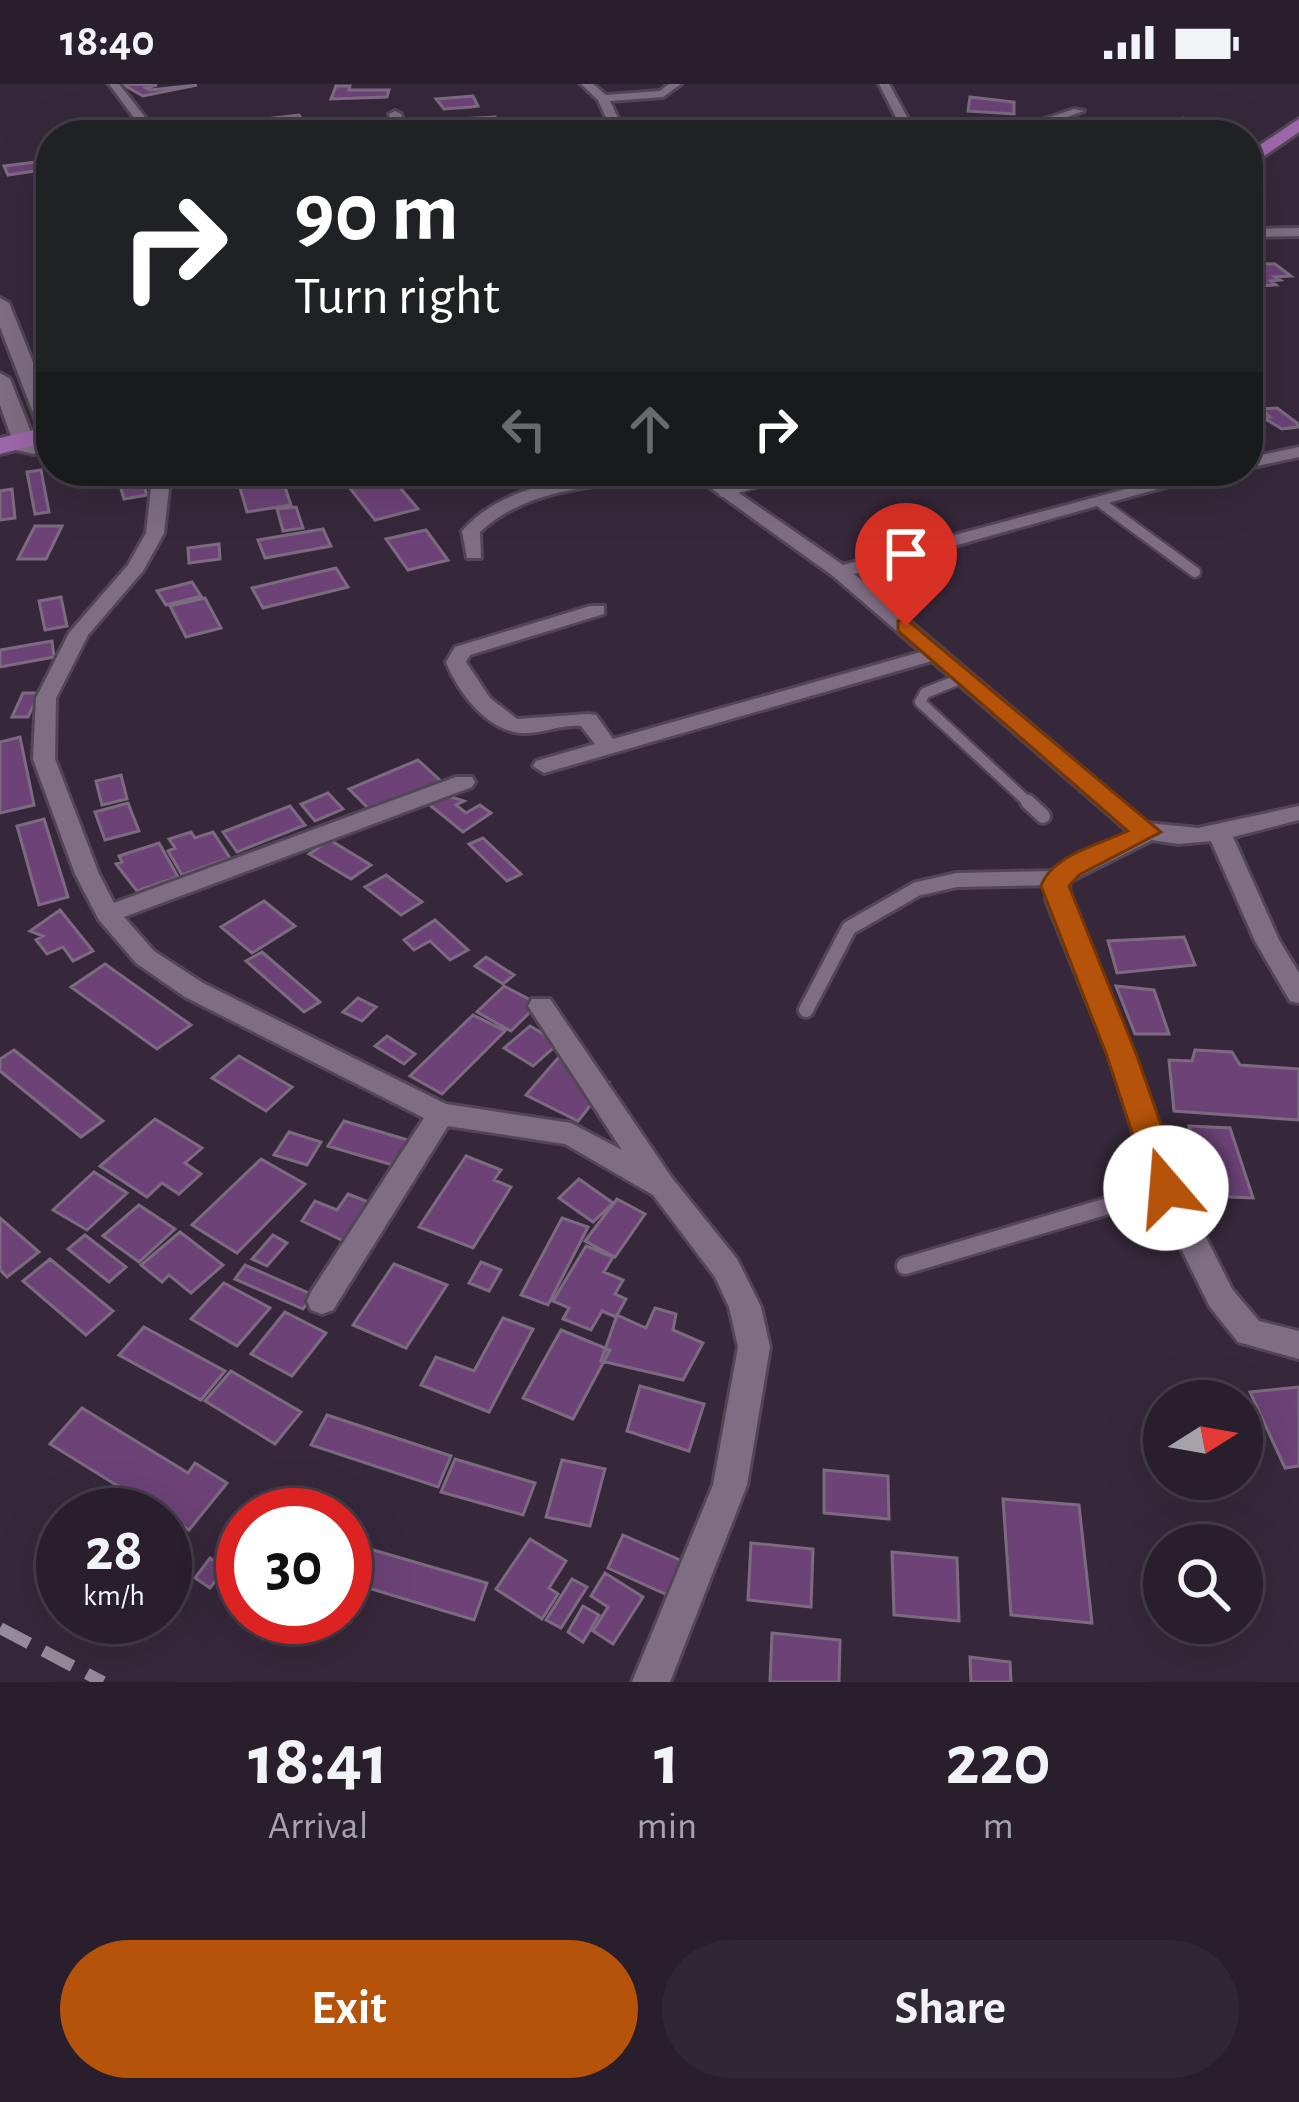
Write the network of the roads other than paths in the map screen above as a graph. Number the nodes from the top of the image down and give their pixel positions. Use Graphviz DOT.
graph roads {
  1 [pos="586,84"];
  2 [pos="676,84"];
  3 [pos="884,84"];
  4 [pos="114,85"];
  5 [pos="604,98"];
  6 [pos="1078,111"];
  7 [pos="395,114"];
  8 [pos="141,120"];
  9 [pos="396,120"];
  10 [pos="614,120"];
  11 [pos="903,120"];
  12 [pos="1050,120"];
  13 [pos="1299,124"];
  14 [pos="1263,151"];
  15 [pos="1299,232"];
  16 [pos="1263,233"];
  17 [pos="0,303"];
  18 [pos="0,379"];
  19 [pos="36,395"];
  20 [pos="20,447"];
  21 [pos="1299,452"];
  22 [pos="1263,460"];
  23 [pos="160,486"];
  24 [pos="579,486"];
  25 [pos="714,486"];
  26 [pos="748,486"];
  27 [pos="1159,486"];
  28 [pos="723,493"];
  29 [pos="1101,502"];
  30 [pos="474,554"];
  31 [pos="840,572"];
  32 [pos="1195,572"];
  33 [pos="598,610"];
  34 [pos="938,652"];
  35 [pos="965,677"];
  36 [pos="608,747"];
  37 [pos="544,766"];
  38 [pos="464,782"];
  39 [pos="1299,812"];
  40 [pos="1042,816"];
  41 [pos="1148,832"];
  42 [pos="1219,832"];
  43 [pos="1058,878"];
  44 [pos="108,914"];
  45 [pos="1299,994"];
  46 [pos="541,1006"];
  47 [pos="806,1010"];
  48 [pos="441,1114"];
  49 [pos="663,1187"];
  50 [pos="1166,1188"];
  51 [pos="905,1266"];
  52 [pos="322,1301"];
  53 [pos="1299,1345"];
  54 [pos="650,1682"];
  1 -- 5 [label="street"];
  2 -- 5 [label="street"];
  3 -- 11 [label="street"];
  4 -- 8 [label="street"];
  5 -- 10 [label="street"];
  6 -- 12 [label="street"];
  7 -- 9 [label="street"];
  13 -- 14 [label="main road"];
  15 -- 16 [label="street"];
  17 -- 19 [label="street"];
  18 -- 20 [label="street"];
  21 -- 22 [label="street"];
  23 -- 44 [label="street"];
  24 -- 30 [label="street"];
  25 -- 28 [label="street"];
  26 -- 28 [label="lane"];
  27 -- 29 [label="street"];
  28 -- 31 [label="street"];
  29 -- 31 [label="street"];
  29 -- 32 [label="lane"];
  31 -- 34 [label="street"];
  33 -- 36 [label="street"];
  34 -- 35 [label="street"];
  34 -- 36 [label="street"];
  35 -- 40 [label="lane"];
  35 -- 41 [label="street"];
  36 -- 37 [label="street"];
  38 -- 44 [label="street"];
  39 -- 42 [label="street"];
  41 -- 42 [label="street"];
  41 -- 43 [label="street"];
  42 -- 45 [label="street"];
  43 -- 47 [label="lane"];
  43 -- 50 [label="street"];
  44 -- 48 [label="street"];
  46 -- 49 [label="street"];
  48 -- 49 [label="street"];
  48 -- 52 [label="street"];
  49 -- 54 [label="street"];
  50 -- 51 [label="lane"];
  50 -- 53 [label="street"];
}
